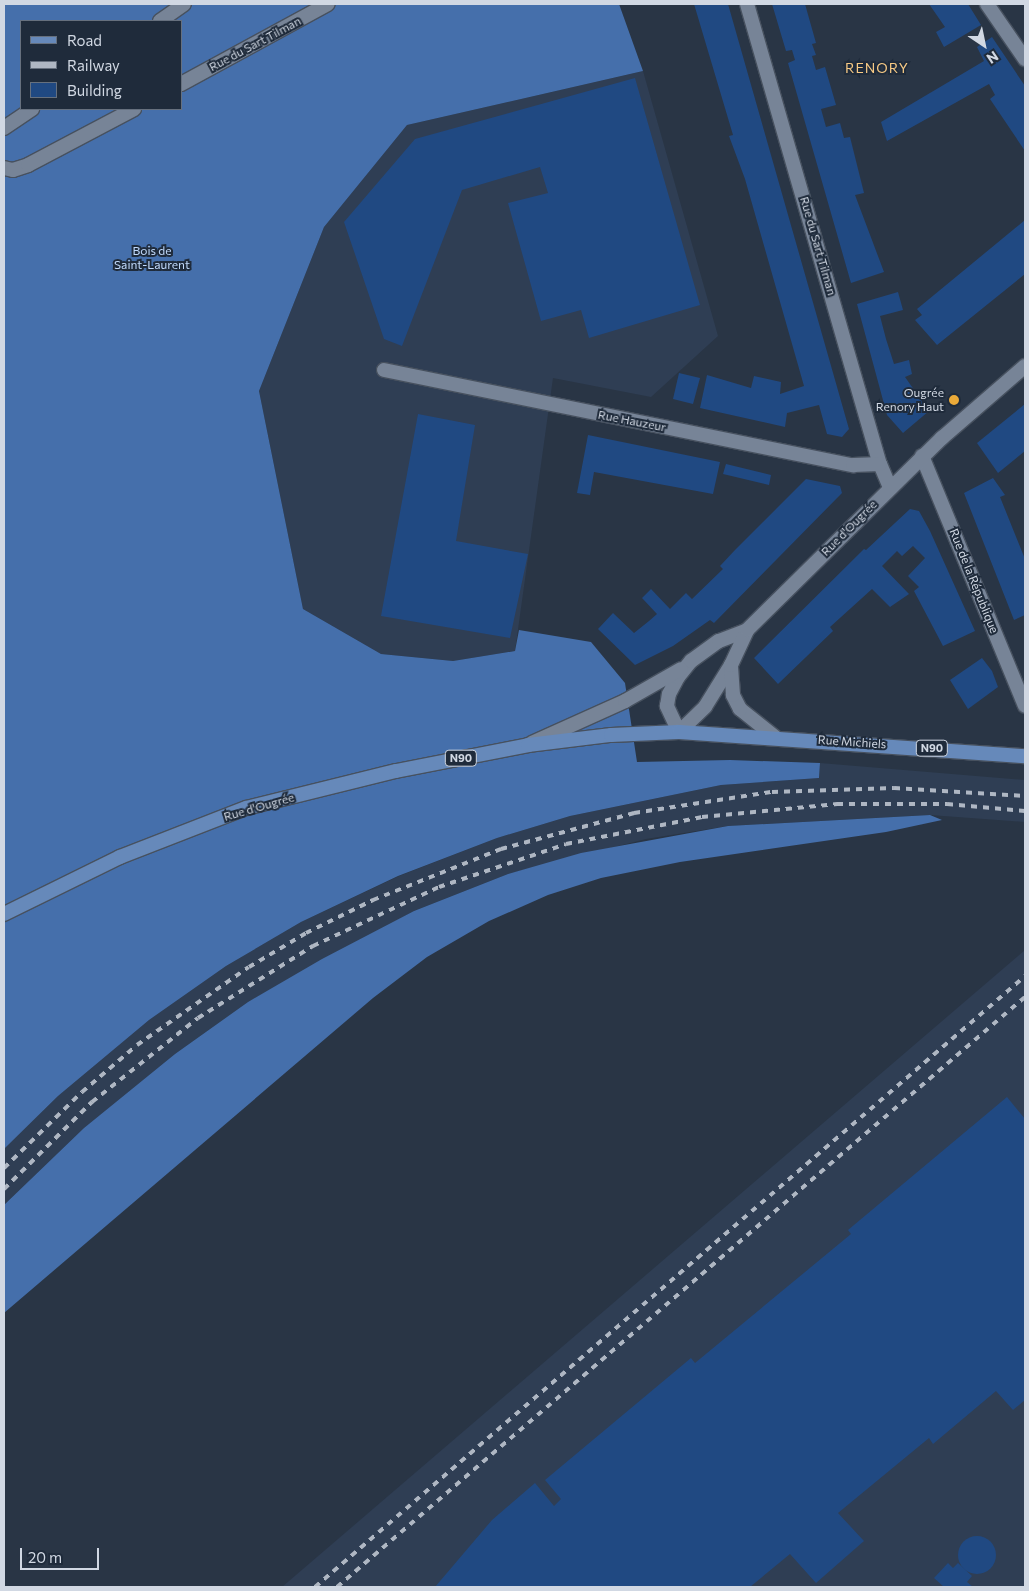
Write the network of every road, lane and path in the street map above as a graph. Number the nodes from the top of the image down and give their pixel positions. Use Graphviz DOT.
graph roads {
  1 [pos="184,4"];
  2 [pos="328,4"];
  3 [pos="747,4"];
  4 [pos="987,4"];
  5 [pos="161,20"];
  6 [pos="1025,59"];
  7 [pos="182,83"];
  8 [pos="31,110"];
  9 [pos="132,110"];
  10 [pos="4,128"];
  11 [pos="4,168"];
  12 [pos="1025,366"];
  13 [pos="384,370"];
  14 [pos="922,456"];
  15 [pos="880,464"];
  16 [pos="890,487"];
  17 [pos="747,630"];
  18 [pos="691,662"];
  19 [pos="731,665"];
  20 [pos="1025,706"];
  21 [pos="679,732"];
  22 [pos="775,736"];
  23 [pos="528,745"];
  24 [pos="1025,756"];
  25 [pos="4,914"];
  1 -- 5 [label="street"];
  2 -- 7 [label="street, Rue du Sart Tilman"];
  3 -- 15 [label="street, Rue du Sart Tilman"];
  4 -- 6 [label="street"];
  8 -- 10 [label="street"];
  9 -- 11 [label="street"];
  12 -- 14 [label="street, Rue d'Ougrée"];
  13 -- 15 [label="street, Rue Hauzeur"];
  14 -- 16 [label="street, Rue d'Ougrée"];
  14 -- 20 [label="street, Rue de la République"];
  15 -- 16 [label="street, Rue du Sart Tilman"];
  16 -- 17 [label="street, Rue d'Ougrée"];
  17 -- 18 [label="street, Rue d'Ougrée"];
  17 -- 19 [label="street, Rue d'Ougrée"];
  18 -- 21 [label="street, Rue d'Ougrée"];
  18 -- 23 [label="street, Rue d'Ougrée"];
  19 -- 21 [label="street, Rue d'Ougrée"];
  19 -- 22 [label="street, Rue d'Ougrée"];
  21 -- 22 [label="main road, Rue Michiels / N90"];
  21 -- 23 [label="main road, Rue d'Ougrée / N90"];
  22 -- 24 [label="main road, Rue Michiels / N90"];
  23 -- 25 [label="main road, Rue d'Ougrée / N90"];
}
